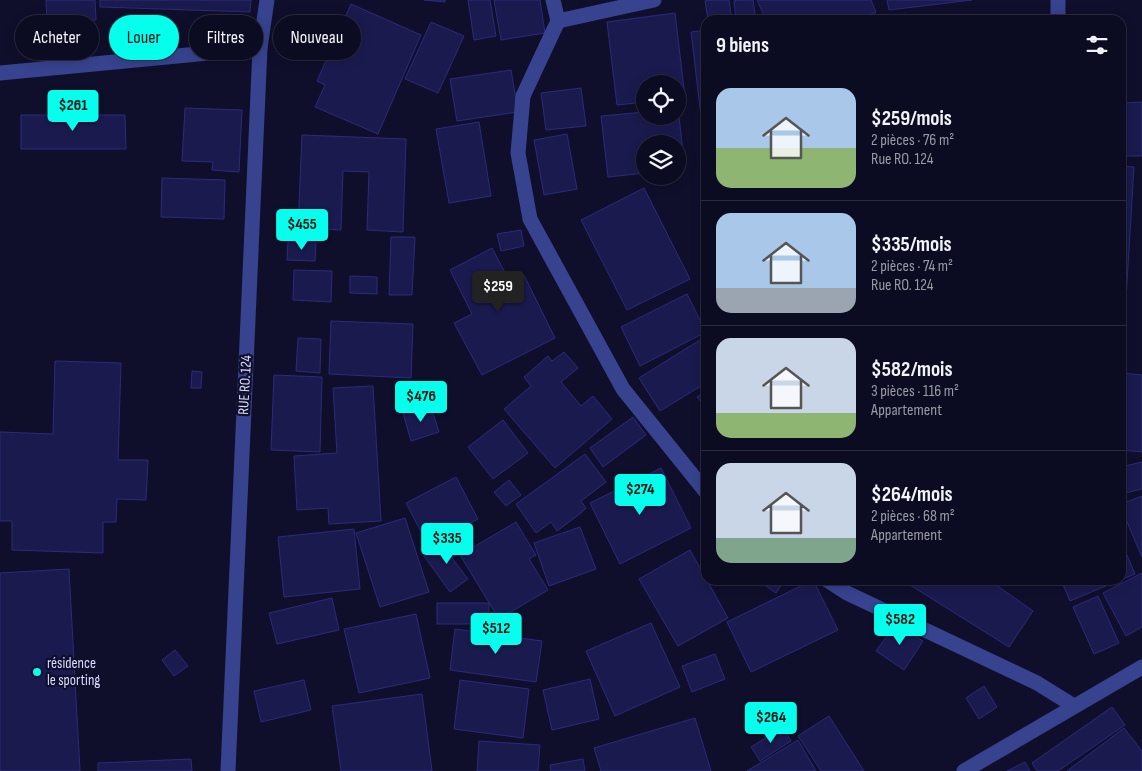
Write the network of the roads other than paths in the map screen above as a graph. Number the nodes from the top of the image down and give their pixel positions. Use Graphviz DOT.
graph roads {
  1 [pos="267,0"];
  2 [pos="553,0"];
  3 [pos="654,0"];
  4 [pos="1058,0"];
  5 [pos="1058,15"];
  6 [pos="558,21"];
  7 [pos="263,27"];
  8 [pos="189,55"];
  9 [pos="259,60"];
  10 [pos="0,73"];
  11 [pos="701,486"];
  12 [pos="834,585"];
  13 [pos="1142,667"];
  14 [pos="1074,706"];
  15 [pos="228,771"];
  16 [pos="964,771"];
  1 -- 7 [label="street, RUE RO. 124"];
  2 -- 6 [label="street"];
  3 -- 6 [label="street"];
  4 -- 5 [label="street"];
  6 -- 11 [label="street"];
  8 -- 10 [label="street"];
  9 -- 15 [label="street, RUE RO. 124"];
  12 -- 14 [label="street"];
  13 -- 14 [label="street"];
  14 -- 16 [label="street"];
}
